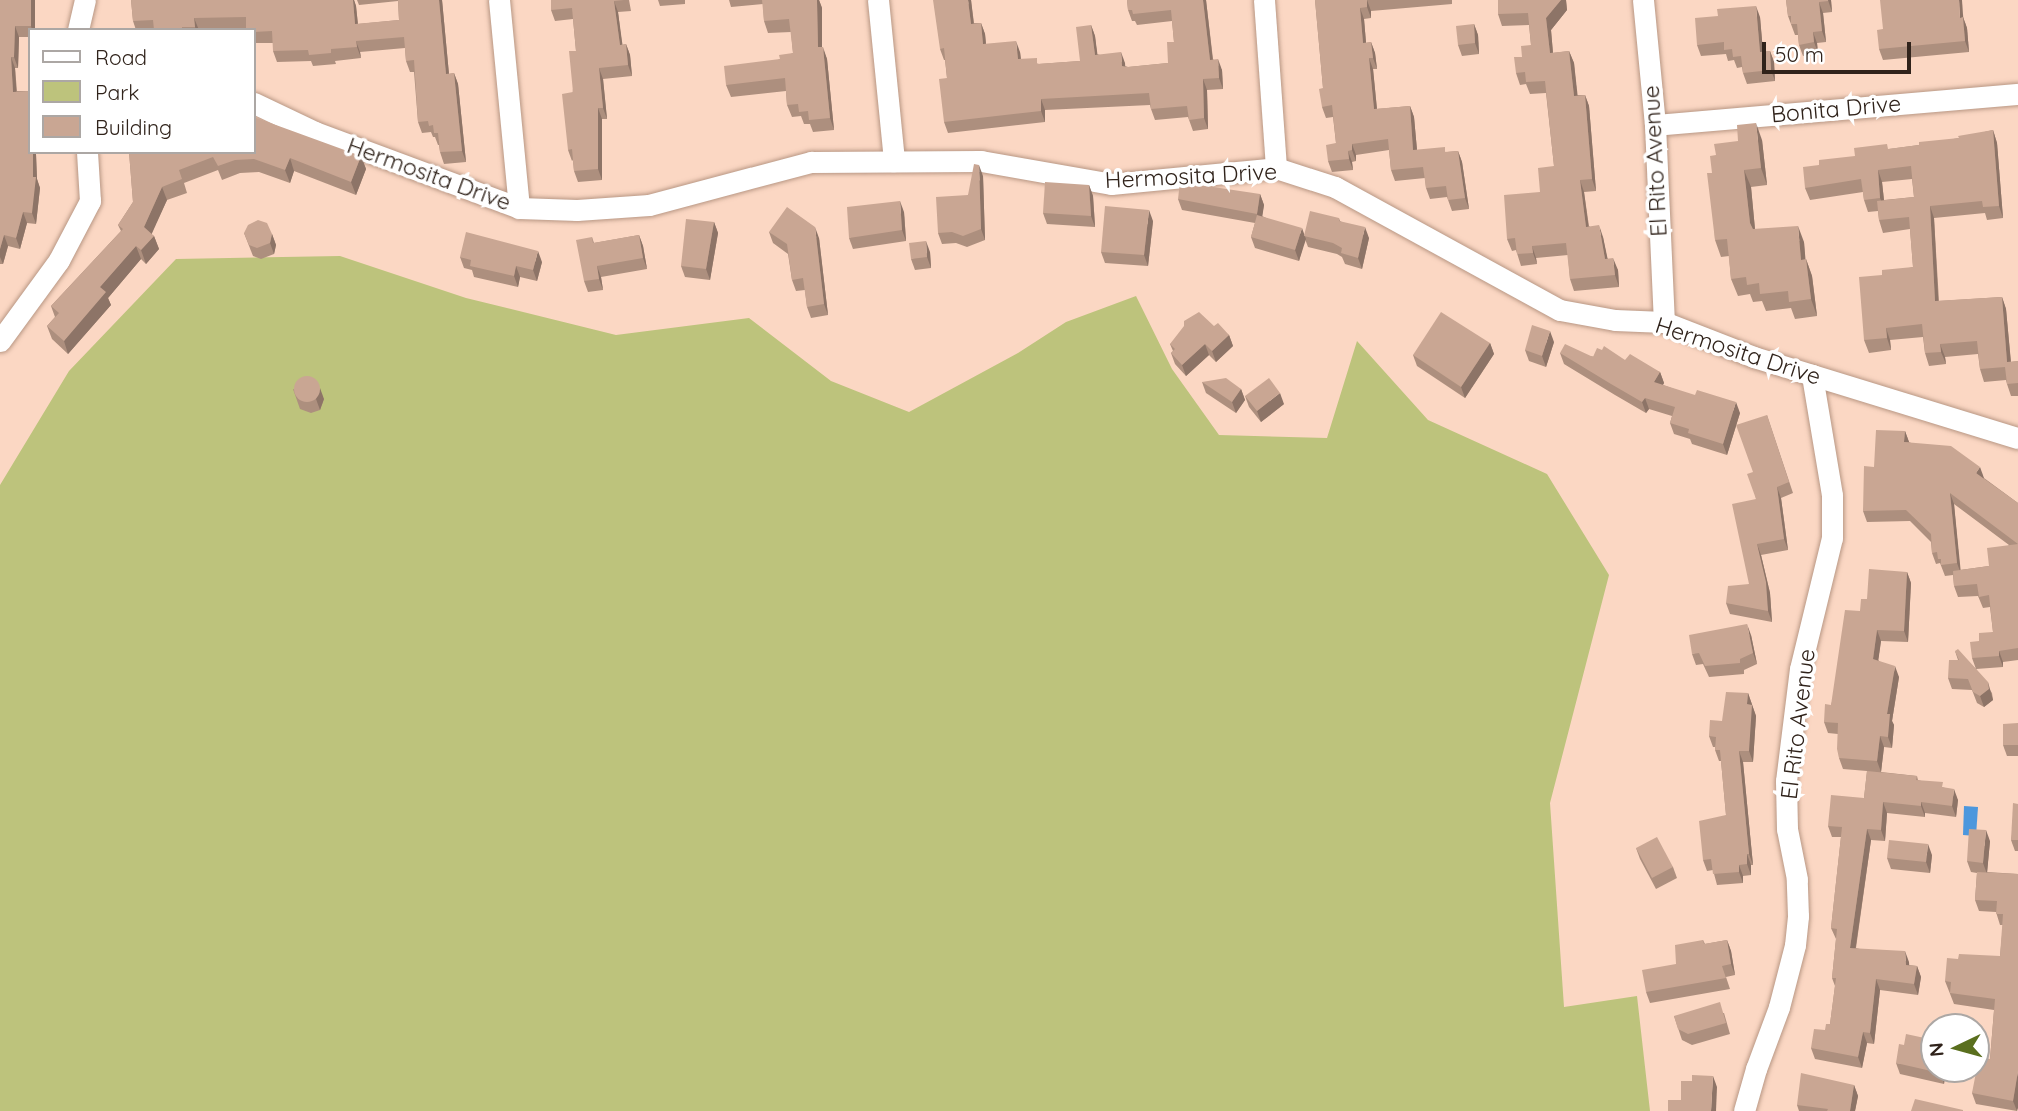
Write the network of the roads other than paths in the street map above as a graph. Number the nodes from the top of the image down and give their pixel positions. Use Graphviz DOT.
graph roads {
  1 [pos="85,0"];
  2 [pos="499,0"];
  3 [pos="878,0"];
  4 [pos="1264,0"];
  5 [pos="1643,0"];
  6 [pos="78,28"];
  7 [pos="2018,94"];
  8 [pos="256,104"];
  9 [pos="1655,125"];
  10 [pos="87,154"];
  11 [pos="894,161"];
  12 [pos="1276,167"];
  13 [pos="519,208"];
  14 [pos="1664,322"];
  15 [pos="0,341"];
  16 [pos="1812,375"];
  17 [pos="2018,438"];
  18 [pos="1744,1111"];
  1 -- 6 [label="street"];
  2 -- 13 [label="street"];
  3 -- 11 [label="street"];
  4 -- 12 [label="street"];
  5 -- 9 [label="street, El Rito Avenue"];
  7 -- 9 [label="street, Bonita Drive"];
  8 -- 13 [label="street, Hermosita Drive"];
  9 -- 14 [label="street, El Rito Avenue"];
  10 -- 15 [label="street"];
  11 -- 12 [label="street, Hermosita Drive"];
  11 -- 13 [label="street, Hermosita Drive"];
  12 -- 14 [label="street, Hermosita Drive"];
  14 -- 16 [label="street, Hermosita Drive"];
  16 -- 17 [label="street, Hermosita Drive"];
  16 -- 18 [label="street, El Rito Avenue"];
}
